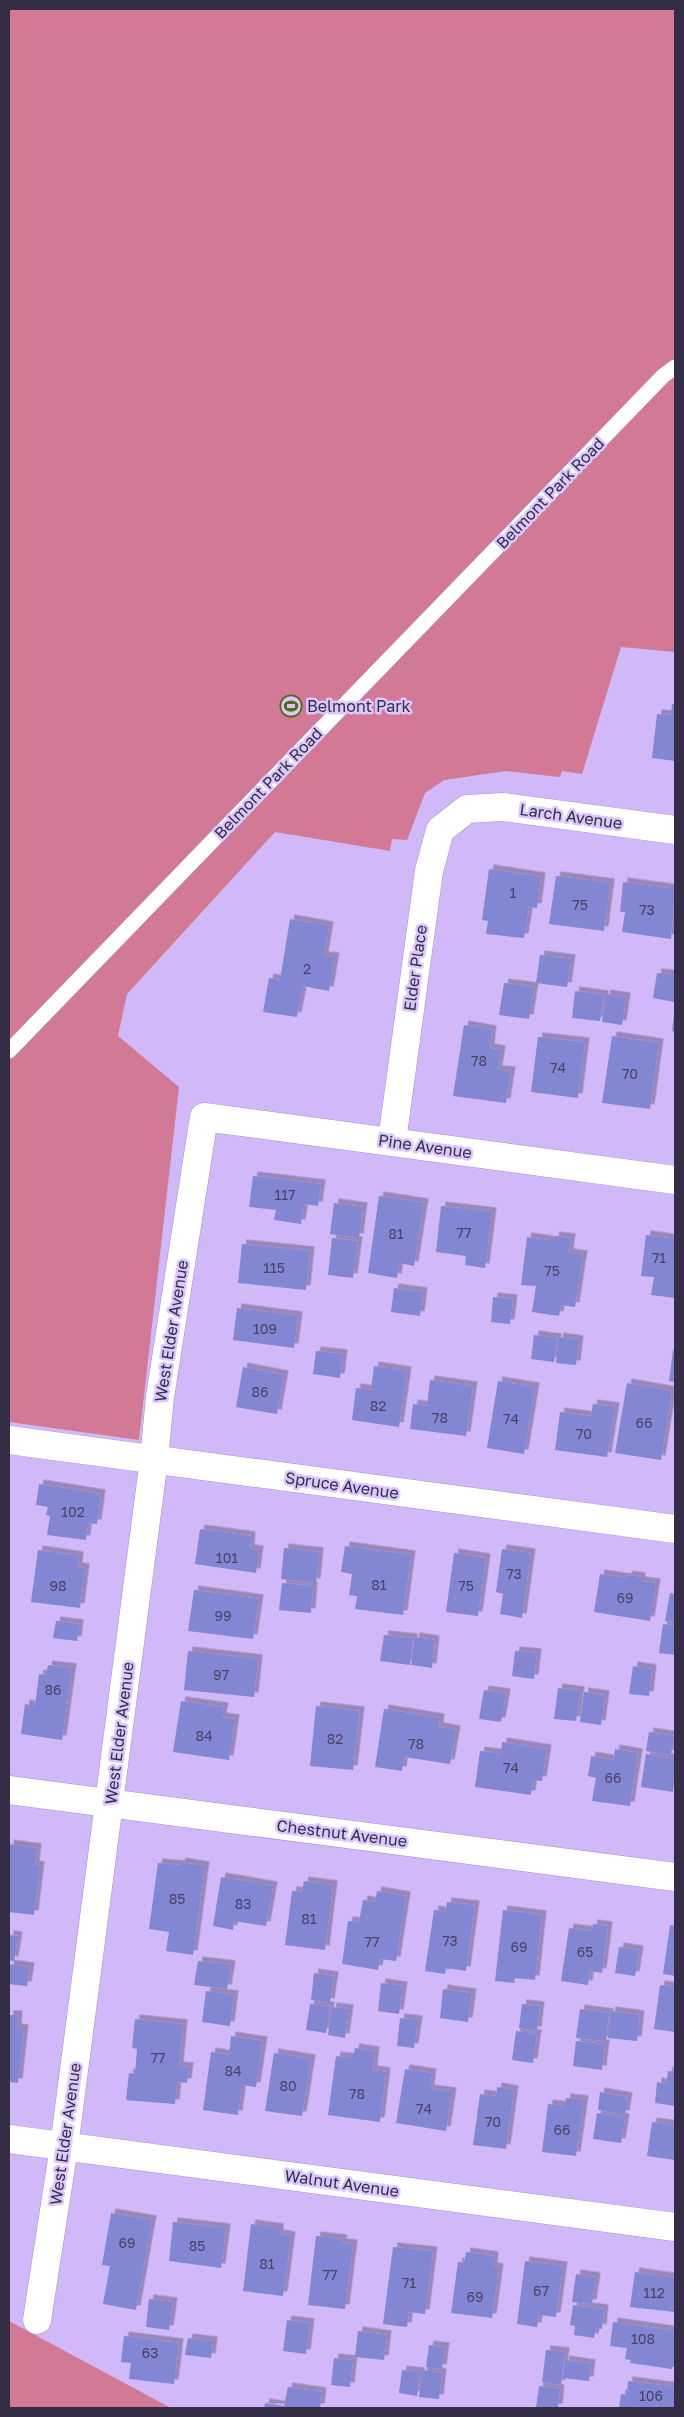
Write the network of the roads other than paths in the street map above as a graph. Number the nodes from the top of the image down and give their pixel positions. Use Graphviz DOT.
graph roads {
  1 [pos="675,367"];
  2 [pos="467,809"];
  3 [pos="675,830"];
  4 [pos="9,1051"];
  5 [pos="392,1141"];
  6 [pos="199,1146"];
  7 [pos="675,1180"];
  8 [pos="9,1440"];
  9 [pos="154,1459"];
  10 [pos="675,1529"];
  11 [pos="9,1790"];
  12 [pos="110,1803"];
  13 [pos="675,1876"];
  14 [pos="9,2139"];
  15 [pos="64,2147"];
  16 [pos="675,2227"];
  17 [pos="38,2320"];
  1 -- 4 [label="lane, Belmont Park Road"];
  2 -- 3 [label="street, Larch Avenue"];
  2 -- 5 [label="street, Elder Place"];
  5 -- 6 [label="street, Pine Avenue"];
  5 -- 7 [label="street, Pine Avenue"];
  6 -- 9 [label="street, West Elder Avenue"];
  8 -- 9 [label="street, Spruce Avenue"];
  9 -- 10 [label="street, Spruce Avenue"];
  9 -- 12 [label="street, West Elder Avenue"];
  11 -- 12 [label="street, Chestnut Avenue"];
  12 -- 13 [label="street, Chestnut Avenue"];
  12 -- 15 [label="street, West Elder Avenue"];
  14 -- 15 [label="street, Walnut Avenue"];
  15 -- 16 [label="street, Walnut Avenue"];
  15 -- 17 [label="street, West Elder Avenue"];
}
